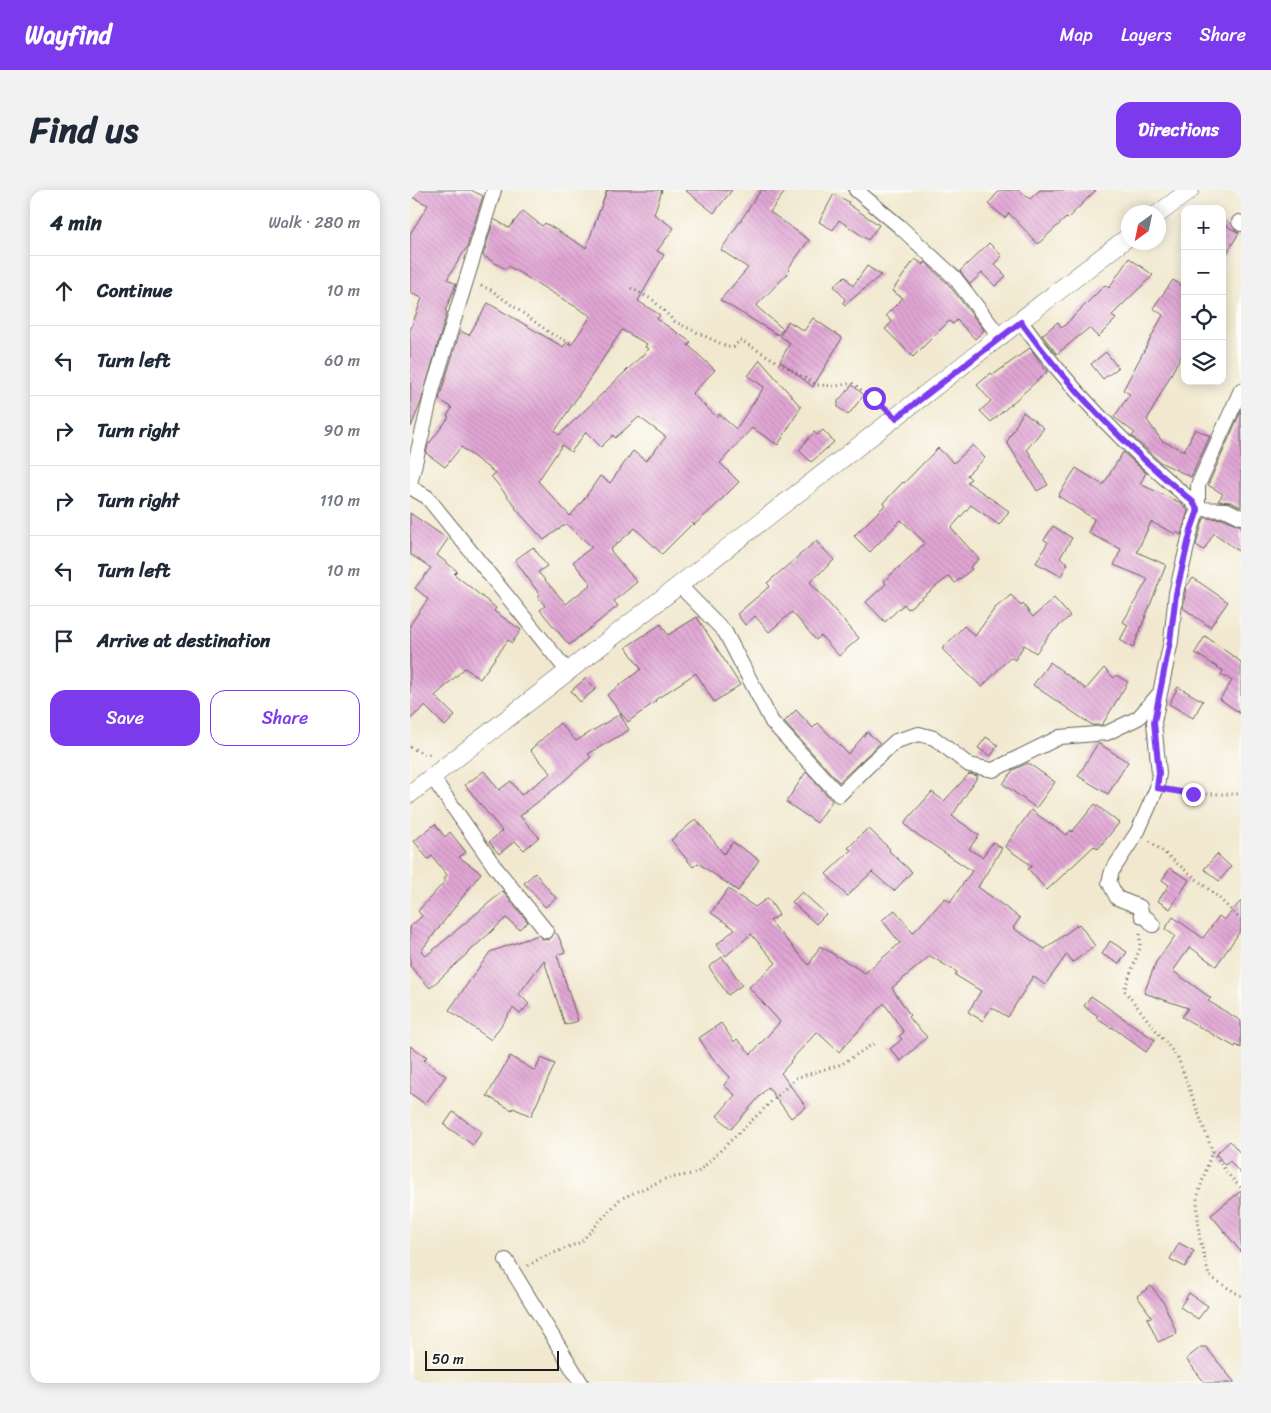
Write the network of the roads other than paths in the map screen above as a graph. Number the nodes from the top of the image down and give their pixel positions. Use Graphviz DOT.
graph roads {
  1 [pos="494,190"];
  2 [pos="856,190"];
  3 [pos="1190,190"];
  4 [pos="1166,208"];
  5 [pos="1121,243"];
  6 [pos="1021,322"];
  7 [pos="1001,338"];
  8 [pos="1241,390"];
  9 [pos="410,485"];
  10 [pos="1198,510"];
  11 [pos="1241,517"];
  12 [pos="680,586"];
  13 [pos="568,673"];
  14 [pos="1159,693"];
  15 [pos="432,777"];
  16 [pos="410,794"];
  17 [pos="1152,925"];
  18 [pos="546,931"];
  19 [pos="506,1260"];
  20 [pos="581,1383"];
  1 -- 9 [label="street"];
  2 -- 7 [label="street"];
  3 -- 4 [label="street"];
  5 -- 6 [label="street"];
  6 -- 7 [label="street"];
  6 -- 10 [label="street"];
  7 -- 12 [label="street"];
  8 -- 10 [label="street"];
  9 -- 13 [label="street"];
  10 -- 11 [label="street"];
  10 -- 14 [label="street"];
  12 -- 13 [label="street"];
  12 -- 14 [label="street"];
  13 -- 15 [label="street"];
  14 -- 17 [label="street"];
  15 -- 16 [label="street"];
  15 -- 18 [label="street"];
  19 -- 20 [label="street"];
}
